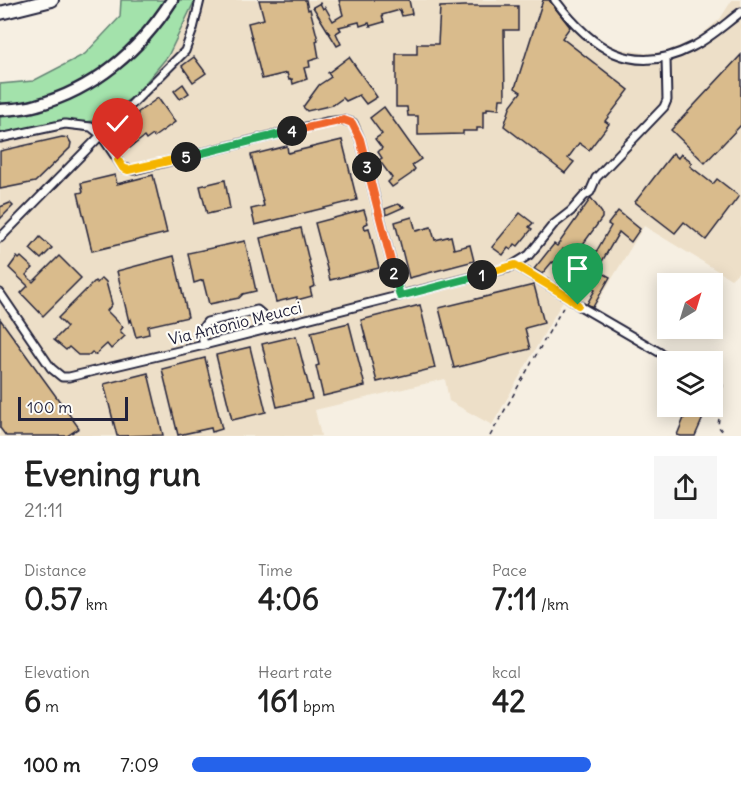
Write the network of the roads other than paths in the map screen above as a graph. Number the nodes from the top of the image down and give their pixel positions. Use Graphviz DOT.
graph roads {
  1 [pos="52,0"];
  2 [pos="172,0"];
  3 [pos="200,0"];
  4 [pos="555,0"];
  5 [pos="741,12"];
  6 [pos="0,13"];
  7 [pos="666,58"];
  8 [pos="0,110"];
  9 [pos="101,135"];
  10 [pos="0,138"];
  11 [pos="0,238"];
  12 [pos="515,265"];
  13 [pos="0,293"];
  14 [pos="400,296"];
  15 [pos="267,329"];
  16 [pos="204,345"];
  17 [pos="657,351"];
  1 -- 6 [label="highway"];
  2 -- 8 [label="main road"];
  3 -- 9 [label="street"];
  4 -- 7 [label="street"];
  5 -- 7 [label="street"];
  7 -- 12 [label="street"];
  9 -- 10 [label="street"];
  9 -- 11 [label="street"];
  9 -- 14 [label="street"];
  12 -- 14 [label="street, Via Antonio Meucci"];
  12 -- 17 [label="street"];
  13 -- 16 [label="street, Via Antonio Meucci"];
  14 -- 15 [label="street, Via Antonio Meucci"];
  15 -- 16 [label="street, Via Antonio Meucci"];
  15 -- 16 [label="street"];
}
